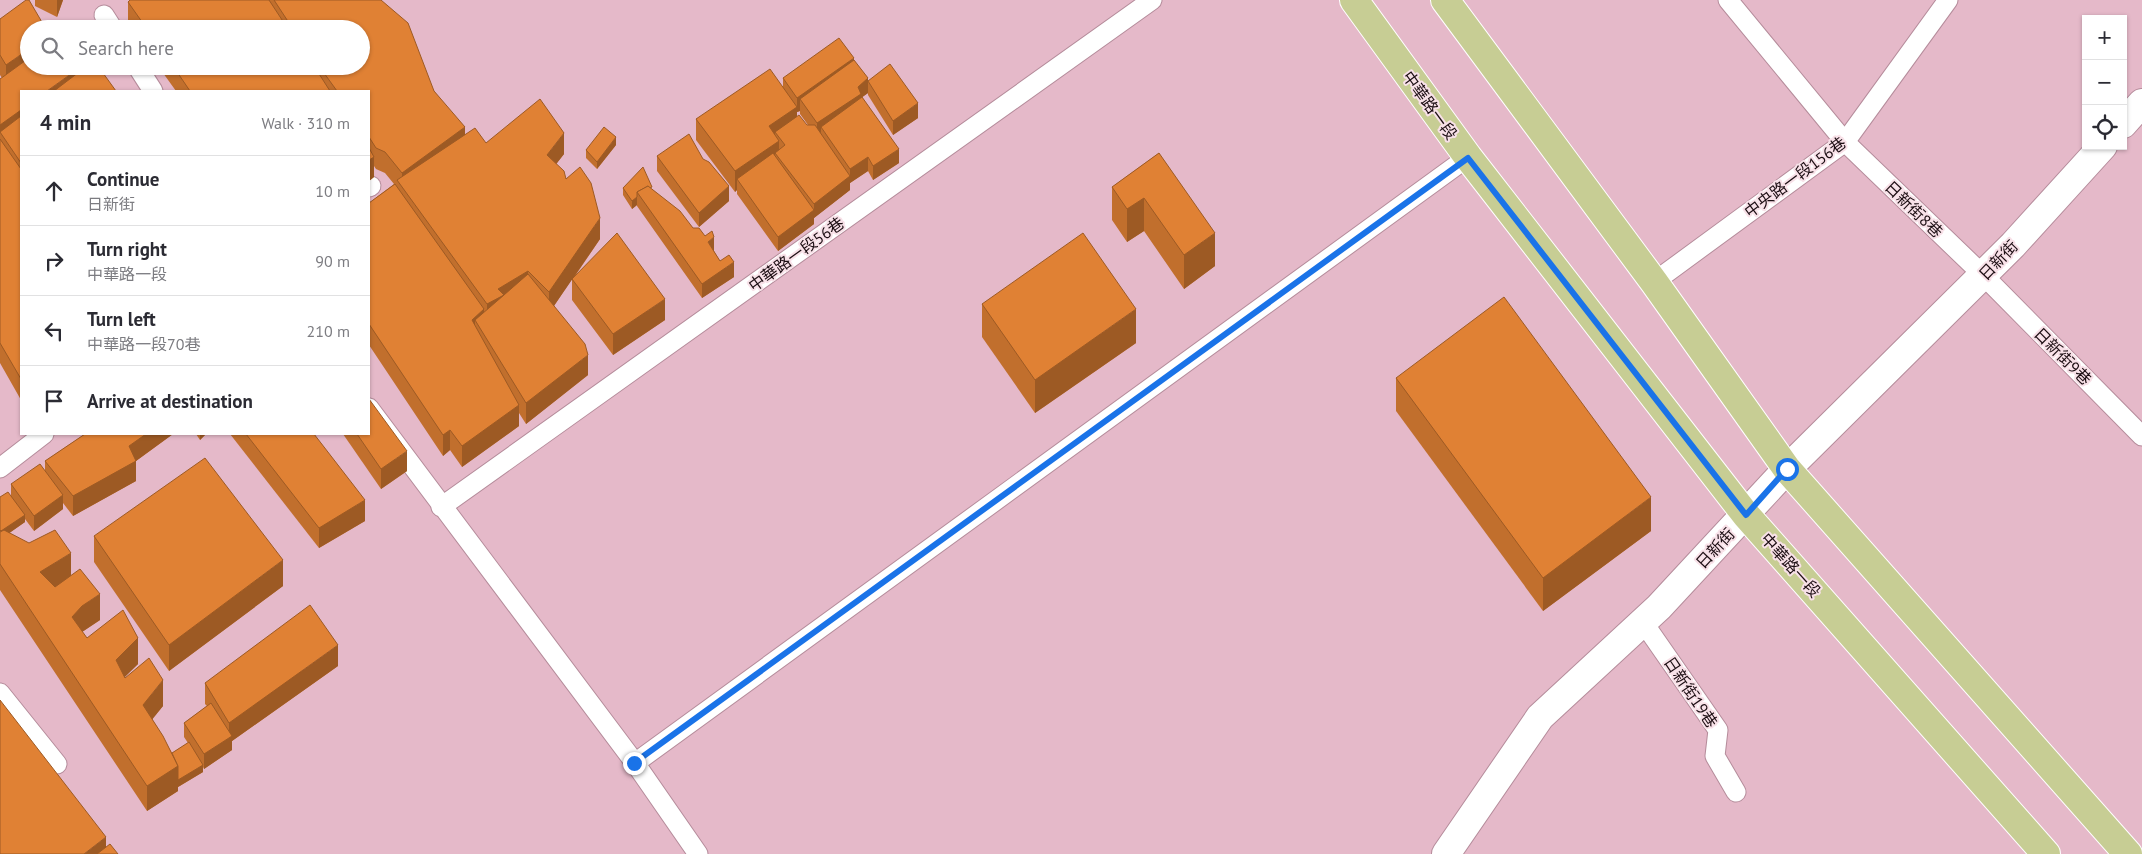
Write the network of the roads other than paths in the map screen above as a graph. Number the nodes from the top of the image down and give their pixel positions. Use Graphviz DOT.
graph roads {
  1 [pos="1152,0"];
  2 [pos="1354,0"];
  3 [pos="1445,0"];
  4 [pos="1728,0"];
  5 [pos="1948,0"];
  6 [pos="143,75"];
  7 [pos="152,90"];
  8 [pos="2142,103"];
  9 [pos="2127,120"];
  10 [pos="1845,142"];
  11 [pos="2099,150"];
  12 [pos="1468,158"];
  13 [pos="1983,275"];
  14 [pos="1654,282"];
  15 [pos="370,409"];
  16 [pos="43,435"];
  17 [pos="2142,436"];
  18 [pos="0,468"];
  19 [pos="1787,469"];
  20 [pos="441,507"];
  21 [pos="1746,515"];
  22 [pos="1643,622"];
  23 [pos="0,693"];
  24 [pos="634,763"];
  25 [pos="57,764"];
  26 [pos="1736,792"];
  27 [pos="1452,852"];
  28 [pos="698,854"];
  29 [pos="2046,854"];
  30 [pos="2128,854"];
  1 -- 20 [label="lane, 中華路一段56巷"];
  2 -- 12 [label="main road, 中華路一段"];
  3 -- 14 [label="main road"];
  4 -- 10 [label="lane, 日新街8巷"];
  5 -- 10 [label="lane, 中央路一段156巷"];
  6 -- 7 [label="lane"];
  8 -- 9 [label="street"];
  10 -- 13 [label="lane, 日新街8巷"];
  10 -- 14 [label="lane, 中央路一段156巷"];
  11 -- 13 [label="street, 日新街"];
  12 -- 21 [label="main road, 中華路一段"];
  12 -- 24 [label="lane"];
  13 -- 17 [label="lane, 日新街9巷"];
  13 -- 19 [label="street, 日新街"];
  14 -- 19 [label="main road"];
  15 -- 20 [label="lane"];
  16 -- 18 [label="lane"];
  19 -- 21 [label="street, 日新街"];
  19 -- 30 [label="main road"];
  20 -- 24 [label="lane"];
  21 -- 22 [label="street, 日新街"];
  21 -- 29 [label="main road, 中華路一段"];
  22 -- 26 [label="lane, 日新街19巷"];
  22 -- 27 [label="street, 日新街"];
  23 -- 25 [label="lane"];
  24 -- 28 [label="lane"];
}
